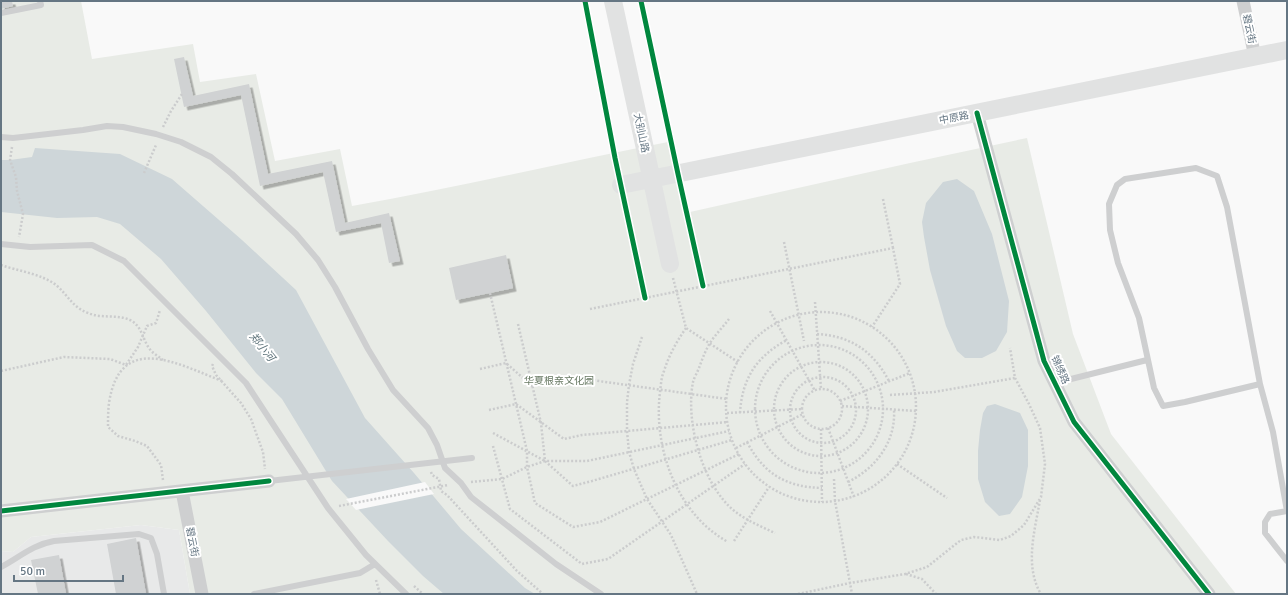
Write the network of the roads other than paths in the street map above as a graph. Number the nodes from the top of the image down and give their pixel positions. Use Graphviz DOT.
graph roads {
  1 [pos="40,1"];
  2 [pos="614,1"];
  3 [pos="1243,1"];
  4 [pos="1,13"];
  5 [pos="1287,50"];
  6 [pos="1255,57"];
  7 [pos="977,113"];
  8 [pos="1,138"];
  9 [pos="651,179"];
  10 [pos="621,185"];
  11 [pos="1,244"];
  12 [pos="670,264"];
  13 [pos="1147,360"];
  14 [pos="1055,384"];
  15 [pos="1260,384"];
  16 [pos="472,458"];
  17 [pos="268,481"];
  18 [pos="182,491"];
  19 [pos="1,511"];
  20 [pos="1287,511"];
  21 [pos="1287,561"];
  22 [pos="375,564"];
  23 [pos="1,567"];
  24 [pos="164,594"];
  25 [pos="202,594"];
  26 [pos="254,594"];
  27 [pos="406,594"];
  28 [pos="601,594"];
  29 [pos="1209,594"];
  1 -- 4 [label="lane"];
  2 -- 9 [label="main road, 大别山路"];
  3 -- 6 [label="street, 碧云街"];
  5 -- 6 [label="main road, 中原路"];
  6 -- 7 [label="main road, 中原路"];
  7 -- 9 [label="main road, 中原路"];
  7 -- 14 [label="street, 锦绣路"];
  8 -- 28 [label="lane"];
  9 -- 10 [label="main road, 中原路"];
  9 -- 12 [label="main road, 大别山路"];
  11 -- 22 [label="lane"];
  13 -- 14 [label="lane"];
  13 -- 15 [label="lane"];
  13 -- 15 [label="lane"];
  14 -- 29 [label="street, 锦绣路"];
  15 -- 20 [label="lane"];
  16 -- 17 [label="lane"];
  17 -- 18 [label="street"];
  18 -- 19 [label="street"];
  18 -- 25 [label="street, 碧云街"];
  20 -- 21 [label="lane"];
  22 -- 26 [label="lane"];
  22 -- 27 [label="lane"];
  23 -- 24 [label="lane"];
}
